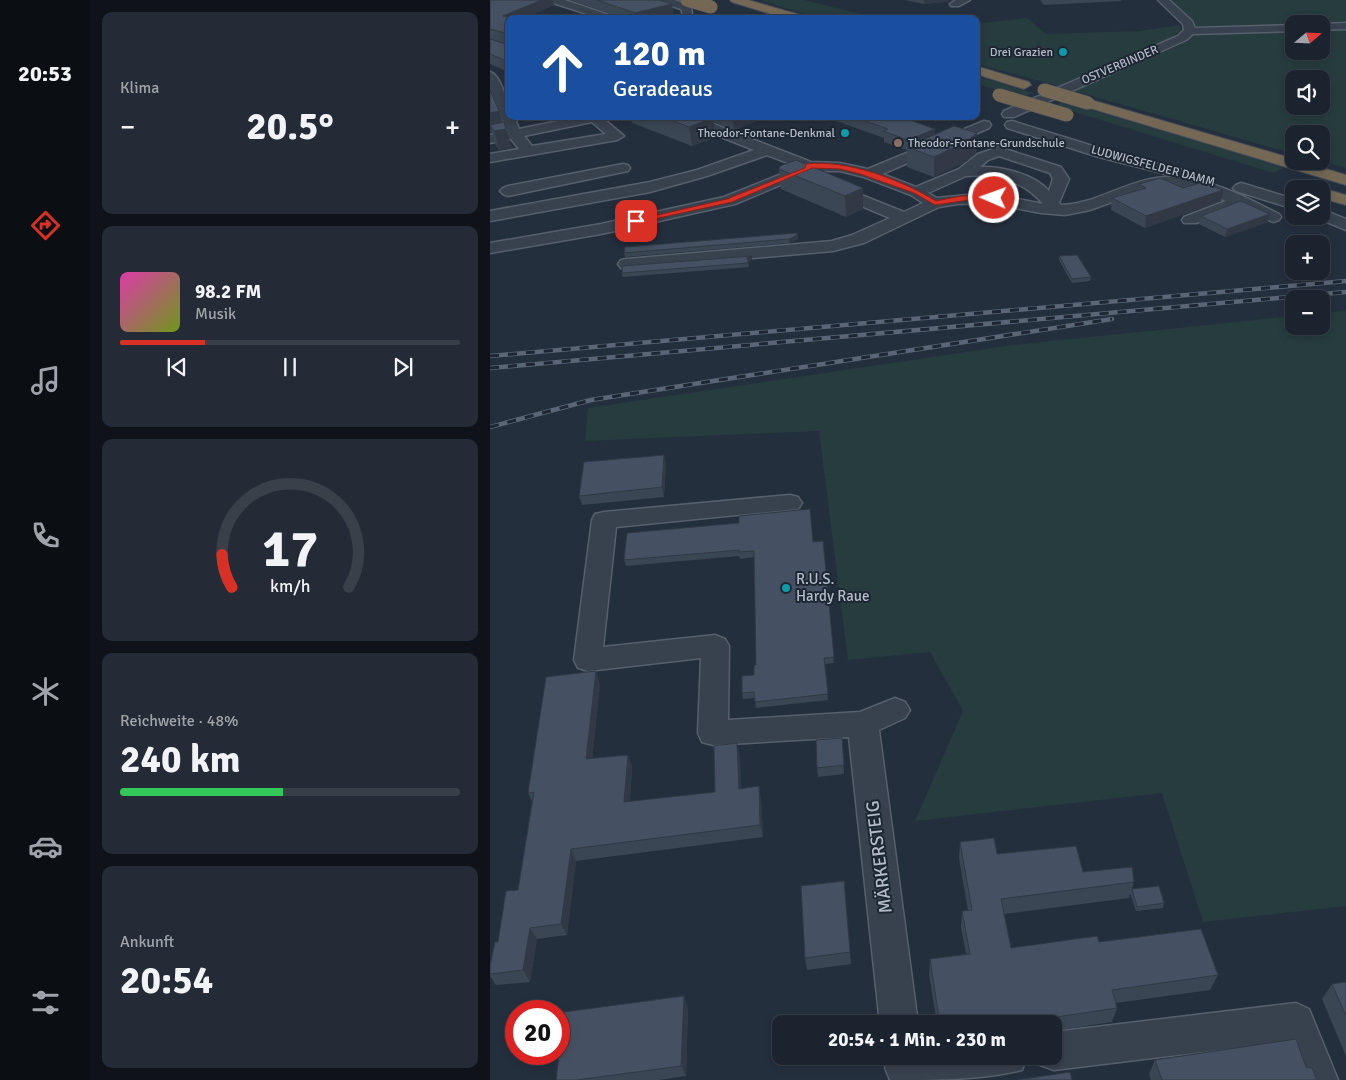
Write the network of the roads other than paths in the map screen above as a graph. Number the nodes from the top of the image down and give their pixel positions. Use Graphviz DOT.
graph roads {
  1 [pos="554,0"];
  2 [pos="663,0"];
  3 [pos="736,0"];
  4 [pos="1162,0"];
  5 [pos="684,1"];
  6 [pos="716,9"];
  7 [pos="602,15"];
  8 [pos="686,15"];
  9 [pos="787,15"];
  10 [pos="1346,26"];
  11 [pos="1330,27"];
  12 [pos="1285,28"];
  13 [pos="1190,31"];
  14 [pos="980,71"];
  15 [pos="493,74"];
  16 [pos="992,92"];
  17 [pos="499,97"];
  18 [pos="505,111"];
  19 [pos="994,119"];
  20 [pos="509,120"];
  21 [pos="590,120"];
  22 [pos="602,120"];
  23 [pos="690,120"];
  24 [pos="1086,121"];
  25 [pos="515,135"];
  26 [pos="490,139"];
  27 [pos="602,149"];
  28 [pos="767,150"];
  29 [pos="530,152"];
  30 [pos="490,158"];
  31 [pos="808,167"];
  32 [pos="623,168"];
  33 [pos="964,172"];
  34 [pos="504,173"];
  35 [pos="869,174"];
  36 [pos="686,177"];
  37 [pos="1346,180"];
  38 [pos="648,186"];
  39 [pos="508,191"];
  40 [pos="916,192"];
  41 [pos="1330,196"];
  42 [pos="588,199"];
  43 [pos="1346,200"];
  44 [pos="1240,201"];
  45 [pos="1285,201"];
  46 [pos="723,202"];
  47 [pos="935,203"];
  48 [pos="1054,207"];
  49 [pos="514,212"];
  50 [pos="490,216"];
  51 [pos="1273,217"];
  52 [pos="904,218"];
  53 [pos="1330,218"];
  54 [pos="1190,220"];
  55 [pos="1346,225"];
  56 [pos="601,229"];
  57 [pos="490,248"];
  58 [pos="627,264"];
  59 [pos="790,503"];
  60 [pos="895,710"];
  61 [pos="863,724"];
  62 [pos="898,1015"];
  63 [pos="1062,1050"];
  64 [pos="931,1065"];
  65 [pos="905,1068"];
  66 [pos="1318,1080"];
  1 -- 7 [label="street"];
  2 -- 5 [label="street"];
  3 -- 9 [label="highway"];
  4 -- 13 [label="street"];
  5 -- 6 [label="highway, bridge"];
  5 -- 8 [label="street"];
  10 -- 11 [label="street"];
  12 -- 13 [label="street"];
  13 -- 19 [label="street, OSTVERBINDER"];
  14 -- 37 [label="highway, bridge"];
  15 -- 17 [label="street"];
  16 -- 24 [label="highway, bridge"];
  17 -- 18 [label="street"];
  19 -- 35 [label="street, OSTVERBINDER"];
  19 -- 45 [label="street, LUDWIGSFELDER DAMM"];
  20 -- 25 [label="street"];
  21 -- 25 [label="street"];
  22 -- 29 [label="street"];
  23 -- 28 [label="street"];
  25 -- 26 [label="street"];
  25 -- 29 [label="street"];
  27 -- 32 [label="street"];
  28 -- 31 [label="street"];
  28 -- 36 [label="street"];
  29 -- 30 [label="street"];
  31 -- 35 [label="street"];
  31 -- 46 [label="street"];
  31 -- 52 [label="street"];
  32 -- 38 [label="street"];
  32 -- 39 [label="street"];
  33 -- 40 [label="street"];
  33 -- 48 [label="street"];
  33 -- 48 [label="street"];
  34 -- 39 [label="street"];
  35 -- 40 [label="street"];
  36 -- 38 [label="street"];
  36 -- 46 [label="street"];
  38 -- 42 [label="street"];
  39 -- 49 [label="street"];
  40 -- 47 [label="street"];
  41 -- 43 [label="highway"];
  42 -- 49 [label="street"];
  42 -- 56 [label="street"];
  44 -- 48 [label="street"];
  44 -- 51 [label="street"];
  44 -- 54 [label="street"];
  46 -- 56 [label="street"];
  47 -- 48 [label="street"];
  47 -- 52 [label="street"];
  49 -- 50 [label="street"];
  52 -- 58 [label="street"];
  53 -- 55 [label="street"];
  56 -- 57 [label="street"];
  59 -- 61 [label="street"];
  60 -- 61 [label="street"];
  61 -- 62 [label="street, MÄRKERSTEIG"];
  63 -- 66 [label="street"];
  64 -- 65 [label="street"];
}
